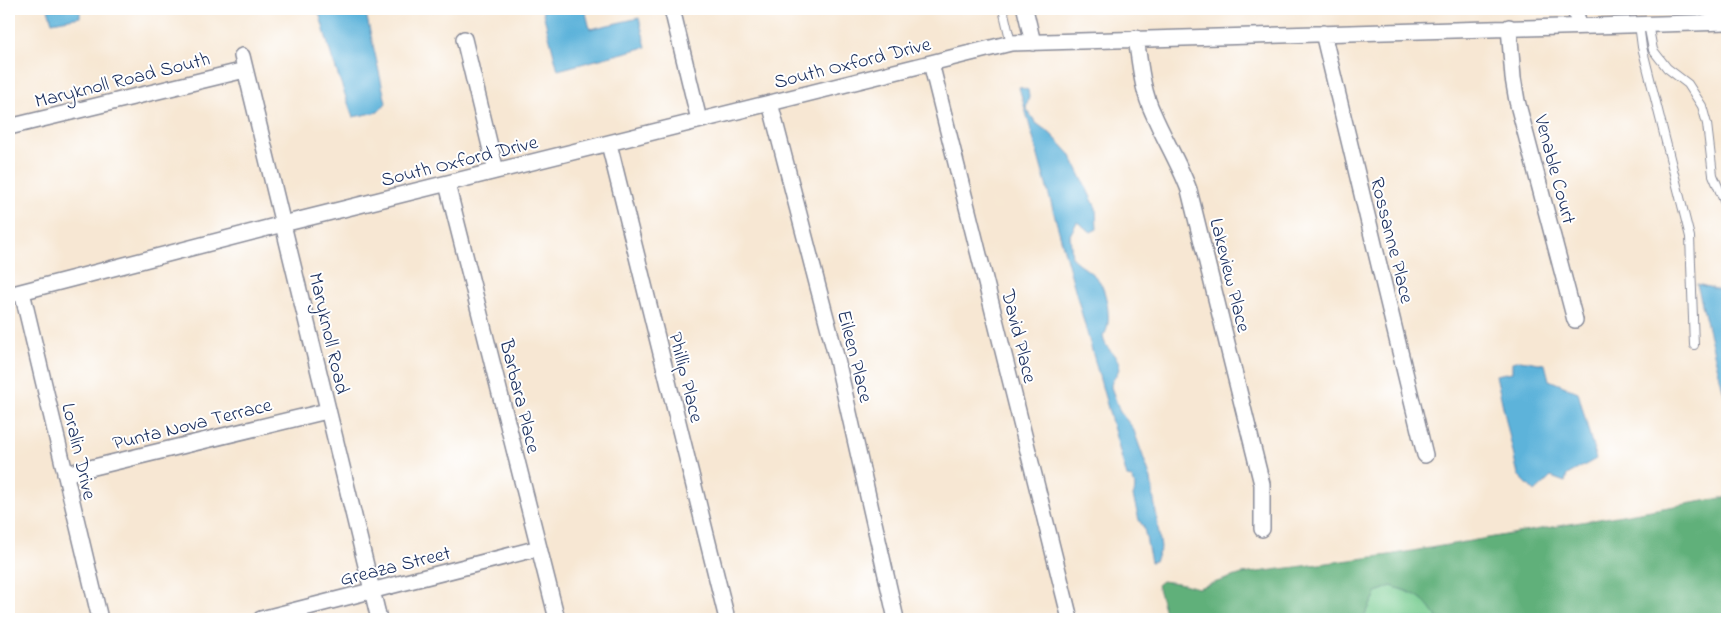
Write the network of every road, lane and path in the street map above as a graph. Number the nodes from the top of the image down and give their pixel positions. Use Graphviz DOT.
graph roads {
  1 [pos="672,9"];
  2 [pos="1002,9"];
  3 [pos="1025,9"];
  4 [pos="1575,9"];
  5 [pos="1727,22"];
  6 [pos="1643,24"];
  7 [pos="1579,25"];
  8 [pos="1510,27"];
  9 [pos="1323,33"];
  10 [pos="464,38"];
  11 [pos="1136,38"];
  12 [pos="1011,43"];
  13 [pos="1033,43"];
  14 [pos="931,62"];
  15 [pos="243,63"];
  16 [pos="770,104"];
  17 [pos="699,120"];
  18 [pos="9,127"];
  19 [pos="609,144"];
  20 [pos="496,171"];
  21 [pos="447,184"];
  22 [pos="1727,208"];
  23 [pos="284,224"];
  24 [pos="16,293"];
  25 [pos="1576,320"];
  26 [pos="1694,345"];
  27 [pos="327,411"];
  28 [pos="1425,455"];
  29 [pos="65,474"];
  30 [pos="1262,529"];
  31 [pos="540,548"];
  32 [pos="373,592"];
  33 [pos="280,617"];
  34 [pos="100,619"];
  35 [pos="261,619"];
  36 [pos="380,619"];
  37 [pos="557,619"];
  38 [pos="726,619"];
  39 [pos="896,619"];
  40 [pos="1070,619"];
  1 -- 17 [label="street"];
  2 -- 12 [label="lane"];
  3 -- 13 [label="street"];
  4 -- 7 [label="street"];
  5 -- 6 [label="street, South Oxford Drive"];
  6 -- 7 [label="street, South Oxford Drive"];
  6 -- 22 [label="lane"];
  6 -- 26 [label="lane"];
  7 -- 8 [label="street, South Oxford Drive"];
  8 -- 9 [label="street, South Oxford Drive"];
  8 -- 25 [label="street, Venable Court"];
  9 -- 11 [label="street, South Oxford Drive"];
  9 -- 28 [label="street, Rossanne Place"];
  10 -- 20 [label="street"];
  11 -- 13 [label="street, South Oxford Drive"];
  11 -- 30 [label="street, Lakeview Place"];
  12 -- 13 [label="street, South Oxford Drive"];
  12 -- 14 [label="street, South Oxford Drive"];
  14 -- 16 [label="street, South Oxford Drive"];
  14 -- 40 [label="street, David Place"];
  15 -- 18 [label="street, Maryknoll Road South"];
  15 -- 23 [label="street, Maryknoll Road"];
  16 -- 17 [label="street, South Oxford Drive"];
  16 -- 39 [label="street, Eileen Place"];
  17 -- 19 [label="street, South Oxford Drive"];
  19 -- 20 [label="street, South Oxford Drive"];
  19 -- 38 [label="street, Phillip Place"];
  20 -- 21 [label="street, South Oxford Drive"];
  21 -- 23 [label="street, South Oxford Drive"];
  21 -- 31 [label="street, Barbara Place"];
  23 -- 24 [label="street, South Oxford Drive"];
  23 -- 27 [label="street, Maryknoll Road"];
  24 -- 29 [label="street, Loralin Drive"];
  27 -- 29 [label="street, Punta Nova Terrace"];
  27 -- 32 [label="street, Maryknoll Road"];
  29 -- 34 [label="street, Loralin Drive"];
  31 -- 32 [label="street, Greaza Street"];
  31 -- 37 [label="street, Barbara Place"];
  32 -- 33 [label="street, Greaza Street"];
  32 -- 36 [label="street, Maryknoll Road"];
  33 -- 35 [label="street, Greaza Street"];
}
